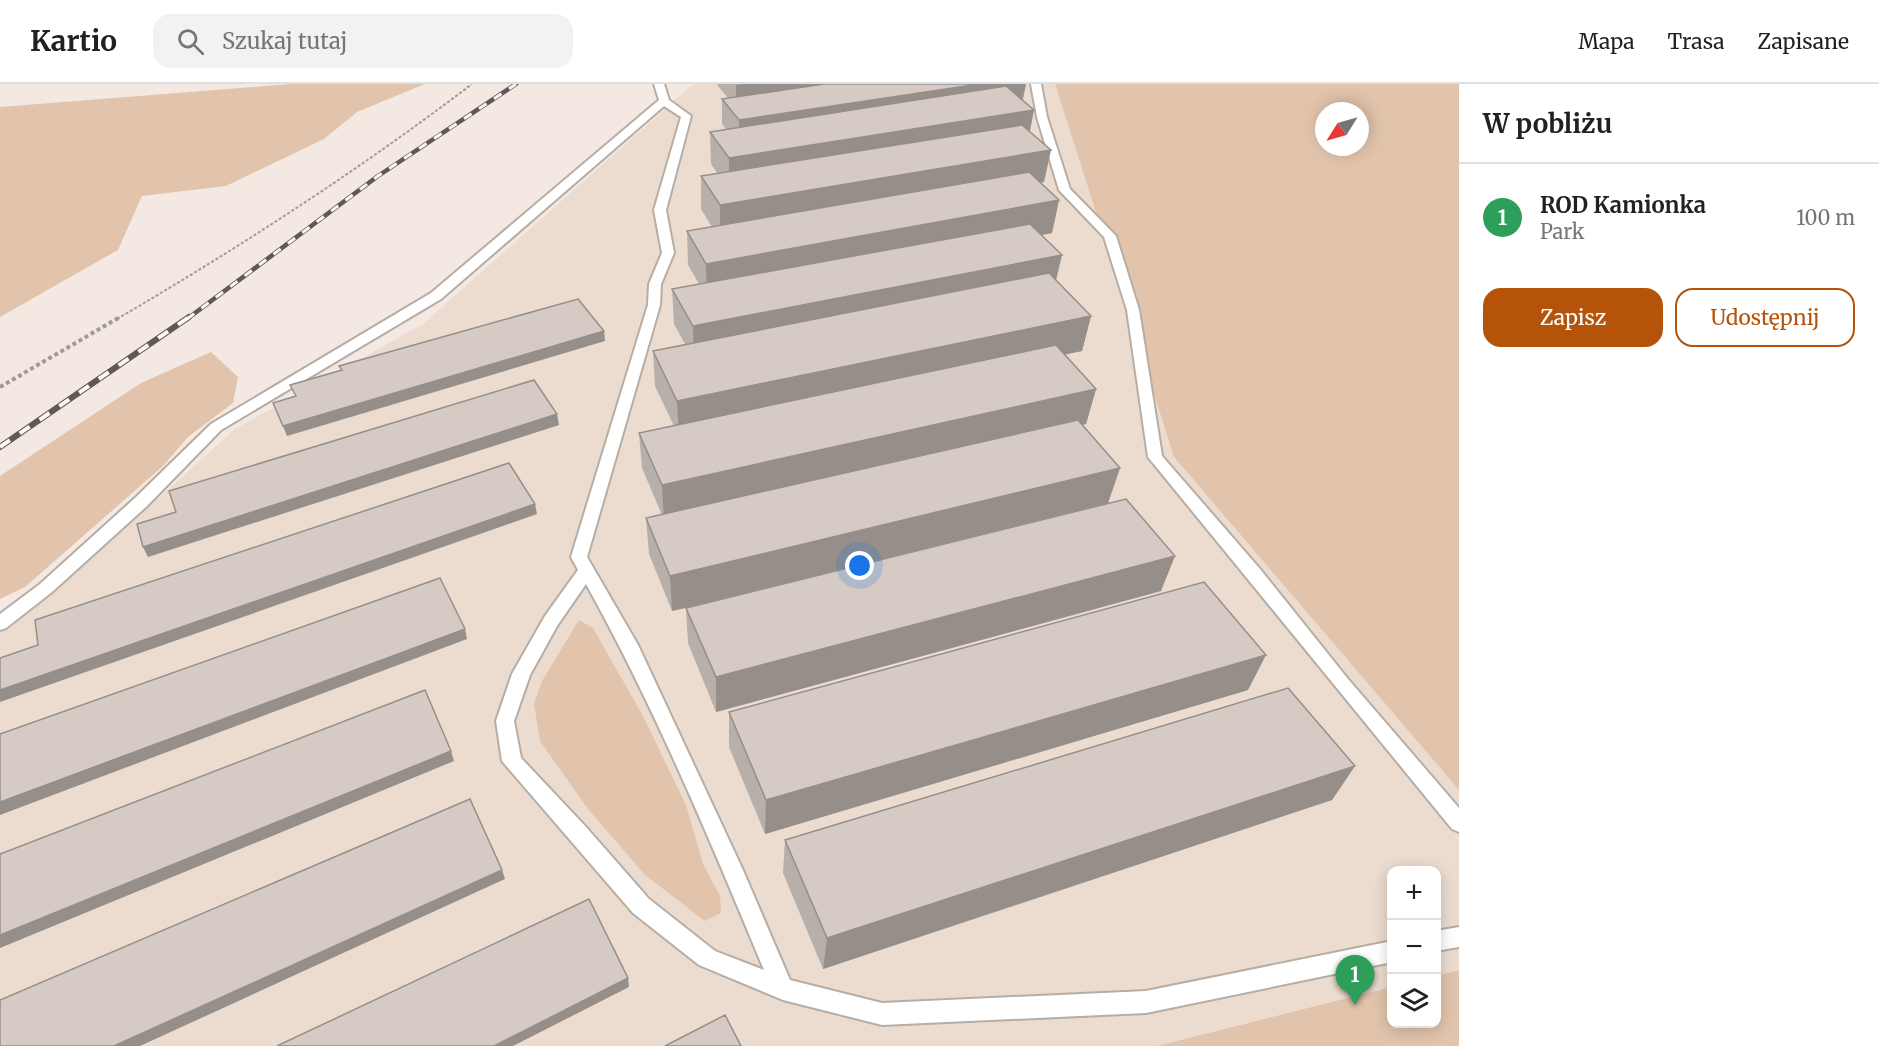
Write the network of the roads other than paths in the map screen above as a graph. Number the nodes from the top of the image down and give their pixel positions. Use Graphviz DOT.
graph roads {
  1 [pos="1036,84"];
  2 [pos="661,92"];
  3 [pos="586,572"];
  4 [pos="0,623"];
  5 [pos="1459,823"];
  6 [pos="1459,937"];
  7 [pos="1441,940"];
  8 [pos="1387,952"];
  9 [pos="783,989"];
  1 -- 5 [label="lane"];
  2 -- 3 [label="lane"];
  2 -- 4 [label="lane"];
  3 -- 9 [label="lane"];
  3 -- 9 [label="lane"];
  6 -- 7 [label="lane"];
  8 -- 9 [label="lane"];
}
